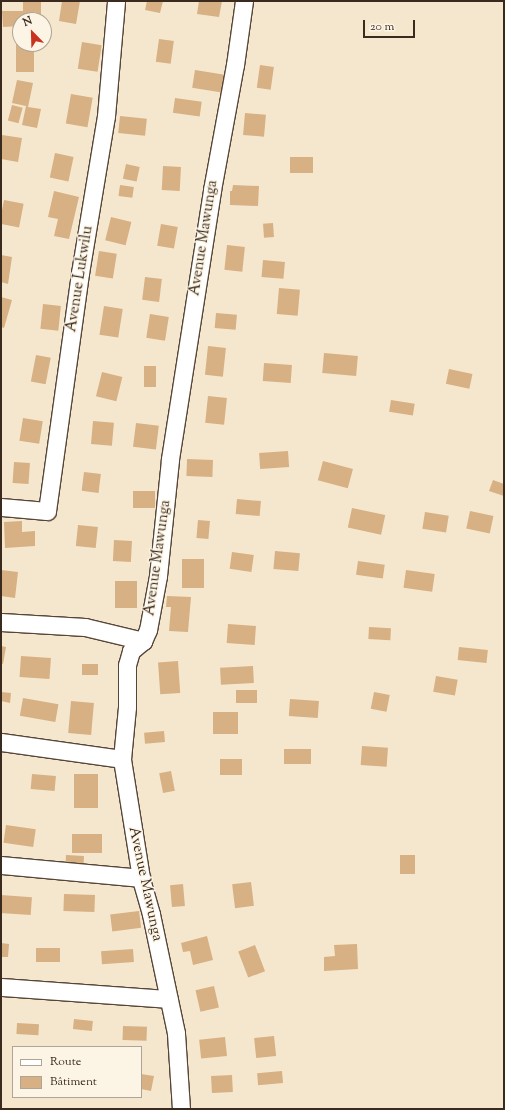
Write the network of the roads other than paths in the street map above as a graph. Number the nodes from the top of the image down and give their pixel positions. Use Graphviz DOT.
graph roads {
  1 [pos="116,1"];
  2 [pos="244,1"];
  3 [pos="1,506"];
  4 [pos="1,622"];
  5 [pos="143,641"];
  6 [pos="1,742"];
  7 [pos="122,759"];
  8 [pos="1,865"];
  9 [pos="141,878"];
  10 [pos="1,987"];
  11 [pos="169,999"];
  12 [pos="181,1109"];
  1 -- 3 [label="street, Avenue Lukwilu"];
  2 -- 5 [label="street, Avenue Mawunga"];
  4 -- 5 [label="street"];
  5 -- 7 [label="street, Avenue Mawunga"];
  6 -- 7 [label="street"];
  7 -- 9 [label="street, Avenue Mawunga"];
  8 -- 9 [label="street"];
  9 -- 11 [label="street, Avenue Mawunga"];
  10 -- 11 [label="street"];
  11 -- 12 [label="street, Avenue Mawunga"];
}
